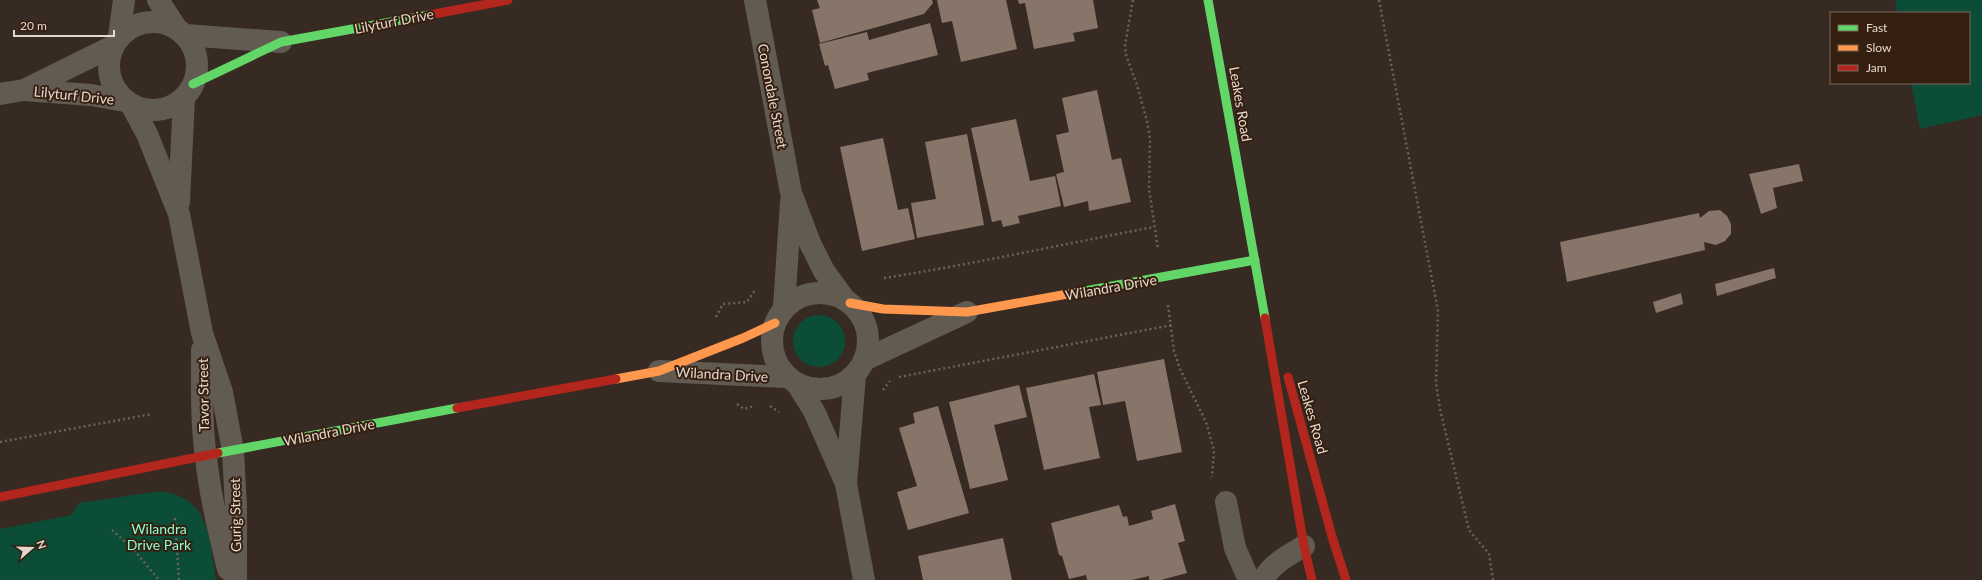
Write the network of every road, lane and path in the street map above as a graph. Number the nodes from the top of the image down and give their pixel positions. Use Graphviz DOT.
graph roads {
  1 [pos="124,0"];
  2 [pos="158,0"];
  3 [pos="508,0"];
  4 [pos="755,0"];
  5 [pos="1208,0"];
  6 [pos="1379,0"];
  7 [pos="181,32"];
  8 [pos="116,41"];
  9 [pos="281,42"];
  10 [pos="24,90"];
  11 [pos="189,91"];
  12 [pos="0,94"];
  13 [pos="128,103"];
  14 [pos="791,193"];
  15 [pos="179,214"];
  16 [pos="1154,227"];
  17 [pos="1255,260"];
  18 [pos="787,278"];
  19 [pos="877,279"];
  20 [pos="847,301"];
  21 [pos="723,304"];
  22 [pos="967,312"];
  23 [pos="780,315"];
  24 [pos="1172,325"];
  25 [pos="202,333"];
  26 [pos="1280,351"];
  27 [pos="1285,366"];
  28 [pos="860,367"];
  29 [pos="658,371"];
  30 [pos="792,380"];
  31 [pos="757,404"];
  32 [pos="767,404"];
  33 [pos="852,405"];
  34 [pos="744,409"];
  35 [pos="814,411"];
  36 [pos="152,414"];
  37 [pos="0,442"];
  38 [pos="233,451"];
  39 [pos="205,456"];
  40 [pos="846,484"];
  41 [pos="0,497"];
  42 [pos="1226,502"];
  43 [pos="175,518"];
  44 [pos="112,530"];
  45 [pos="1304,546"];
  46 [pos="159,580"];
  47 [pos="179,580"];
  48 [pos="230,580"];
  49 [pos="236,580"];
  50 [pos="864,580"];
  51 [pos="1249,580"];
  52 [pos="1262,580"];
  53 [pos="1312,580"];
  54 [pos="1346,580"];
  55 [pos="1493,580"];
  1 -- 8 [label="street"];
  2 -- 7 [label="street"];
  3 -- 9 [label="street, Lilyturf Drive"];
  4 -- 14 [label="street, Conondale Street"];
  5 -- 17 [label="street, Leakes Road"];
  6 -- 55 [label="path"];
  7 -- 8 [label="street"];
  7 -- 9 [label="street, Lilyturf Drive"];
  7 -- 11 [label="street"];
  8 -- 10 [label="street, Lilyturf Drive"];
  8 -- 13 [label="street"];
  9 -- 11 [label="street, Lilyturf Drive"];
  10 -- 12 [label="street, Lilyturf Drive"];
  10 -- 13 [label="street, Lilyturf Drive"];
  11 -- 13 [label="street"];
  11 -- 15 [label="street, Tavor Street"];
  13 -- 15 [label="street, Tavor Street"];
  14 -- 18 [label="street, Conondale Street"];
  14 -- 20 [label="street, Conondale Street"];
  15 -- 25 [label="street, Tavor Street"];
  16 -- 19 [label="path"];
  17 -- 22 [label="street, Wilandra Drive"];
  17 -- 26 [label="street, Leakes Road"];
  17 -- 45 [label="street, Leakes Road"];
  18 -- 21 [label="path"];
  18 -- 23 [label="street, Conondale Street"];
  20 -- 22 [label="street, Wilandra Drive"];
  20 -- 23 [label="street"];
  20 -- 28 [label="street"];
  22 -- 28 [label="street, Wilandra Drive"];
  23 -- 29 [label="street, Wilandra Drive"];
  23 -- 30 [label="street"];
  24 -- 33 [label="path"];
  25 -- 38 [label="street, Tavor Street"];
  25 -- 39 [label="street, Tavor Street"];
  27 -- 54 [label="street, Leakes Road"];
  28 -- 30 [label="street"];
  28 -- 33 [label="street"];
  29 -- 30 [label="street, Wilandra Drive"];
  29 -- 38 [label="street, Wilandra Drive"];
  30 -- 35 [label="street"];
  31 -- 34 [label="path"];
  32 -- 35 [label="path"];
  33 -- 40 [label="street"];
  35 -- 40 [label="street"];
  36 -- 37 [label="path"];
  38 -- 39 [label="street, Wilandra Drive"];
  38 -- 49 [label="street, Gurig Street"];
  39 -- 41 [label="street, Wilandra Drive"];
  39 -- 48 [label="street, Gurig Street"];
  40 -- 50 [label="street"];
  42 -- 51 [label="street"];
  43 -- 47 [label="path"];
  44 -- 46 [label="path"];
  45 -- 52 [label="street"];
  45 -- 53 [label="street, Leakes Road"];
}
